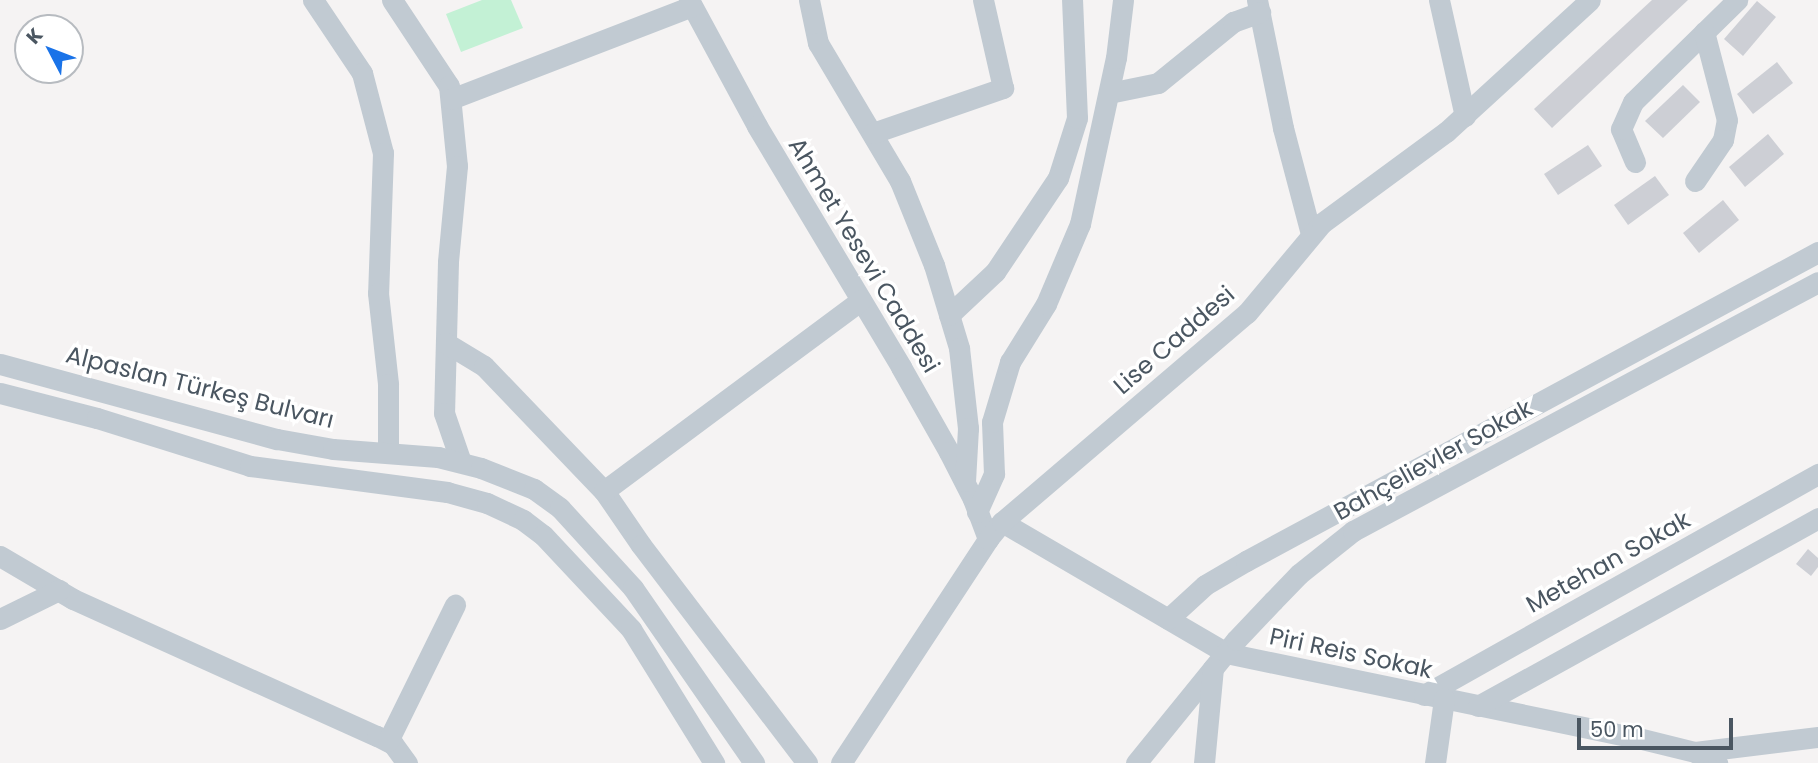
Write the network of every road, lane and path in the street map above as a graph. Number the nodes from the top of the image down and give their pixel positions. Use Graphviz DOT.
graph roads {
  1 [pos="313,0"];
  2 [pos="392,0"];
  3 [pos="809,0"];
  4 [pos="983,0"];
  5 [pos="1072,0"];
  6 [pos="1123,0"];
  7 [pos="1438,0"];
  8 [pos="1590,0"];
  9 [pos="1737,0"];
  10 [pos="690,3"];
  11 [pos="1258,6"];
  12 [pos="1704,32"];
  13 [pos="1109,93"];
  14 [pos="451,99"];
  15 [pos="1465,116"];
  16 [pos="873,133"];
  17 [pos="1634,162"];
  18 [pos="1695,181"];
  19 [pos="1311,234"];
  20 [pos="1818,252"];
  21 [pos="1818,282"];
  22 [pos="861,300"];
  23 [pos="949,315"];
  24 [pos="446,343"];
  25 [pos="0,364"];
  26 [pos="0,393"];
  27 [pos="388,453"];
  28 [pos="461,462"];
  29 [pos="1818,474"];
  30 [pos="965,481"];
  31 [pos="604,491"];
  32 [pos="977,512"];
  33 [pos="1818,518"];
  34 [pos="1002,522"];
  35 [pos="988,539"];
  36 [pos="0,556"];
  37 [pos="59,590"];
  38 [pos="455,605"];
  39 [pos="0,619"];
  40 [pos="1168,619"];
  41 [pos="1220,661"];
  42 [pos="1434,697"];
  43 [pos="1478,706"];
  44 [pos="1818,737"];
  45 [pos="388,741"];
  46 [pos="1695,752"];
  47 [pos="407,763"];
  48 [pos="715,763"];
  49 [pos="754,763"];
  50 [pos="807,763"];
  51 [pos="841,763"];
  52 [pos="1136,763"];
  53 [pos="1204,763"];
  54 [pos="1435,763"];
  55 [pos="1717,763"];
  1 -- 27 [label="street"];
  2 -- 14 [label="street"];
  3 -- 16 [label="street"];
  4 -- 16 [label="street"];
  5 -- 23 [label="street"];
  6 -- 13 [label="street"];
  7 -- 15 [label="street"];
  8 -- 15 [label="street, Lise Caddesi"];
  9 -- 12 [label="street"];
  10 -- 14 [label="street"];
  10 -- 22 [label="street, Ahmet Yesevi Caddesi"];
  11 -- 13 [label="street"];
  11 -- 19 [label="street"];
  12 -- 17 [label="street"];
  12 -- 18 [label="street"];
  13 -- 32 [label="street"];
  14 -- 24 [label="street"];
  15 -- 19 [label="street, Lise Caddesi"];
  16 -- 23 [label="street"];
  19 -- 34 [label="street, Lise Caddesi"];
  20 -- 40 [label="street"];
  21 -- 41 [label="street, Bahçelievler Sokak"];
  22 -- 30 [label="street, Ahmet Yesevi Caddesi"];
  22 -- 31 [label="street"];
  23 -- 30 [label="street"];
  24 -- 28 [label="street"];
  24 -- 31 [label="street"];
  25 -- 27 [label="street, Alpaslan Türkeş Bulvarı"];
  26 -- 48 [label="street"];
  27 -- 28 [label="street, Alpaslan Türkeş Bulvarı"];
  28 -- 49 [label="street, Alpaslan Türkeş Bulvarı"];
  29 -- 42 [label="street, Metehan Sokak"];
  30 -- 32 [label="street, Ahmet Yesevi Caddesi"];
  31 -- 50 [label="street"];
  32 -- 35 [label="street, Ahmet Yesevi Caddesi"];
  33 -- 43 [label="street"];
  34 -- 35 [label="street, Lise Caddesi"];
  34 -- 40 [label="street, Piri Reis Sokak"];
  35 -- 51 [label="street, Lise Caddesi"];
  36 -- 37 [label="street"];
  37 -- 39 [label="street"];
  37 -- 45 [label="street"];
  38 -- 45 [label="street"];
  40 -- 41 [label="street, Piri Reis Sokak"];
  41 -- 42 [label="street, Piri Reis Sokak"];
  41 -- 52 [label="street, Bahçelievler Sokak"];
  41 -- 53 [label="street"];
  42 -- 43 [label="street, Piri Reis Sokak"];
  42 -- 54 [label="street"];
  43 -- 46 [label="street, Piri Reis Sokak"];
  44 -- 46 [label="street"];
  45 -- 47 [label="street"];
  46 -- 55 [label="street, Piri Reis Sokak"];
}
